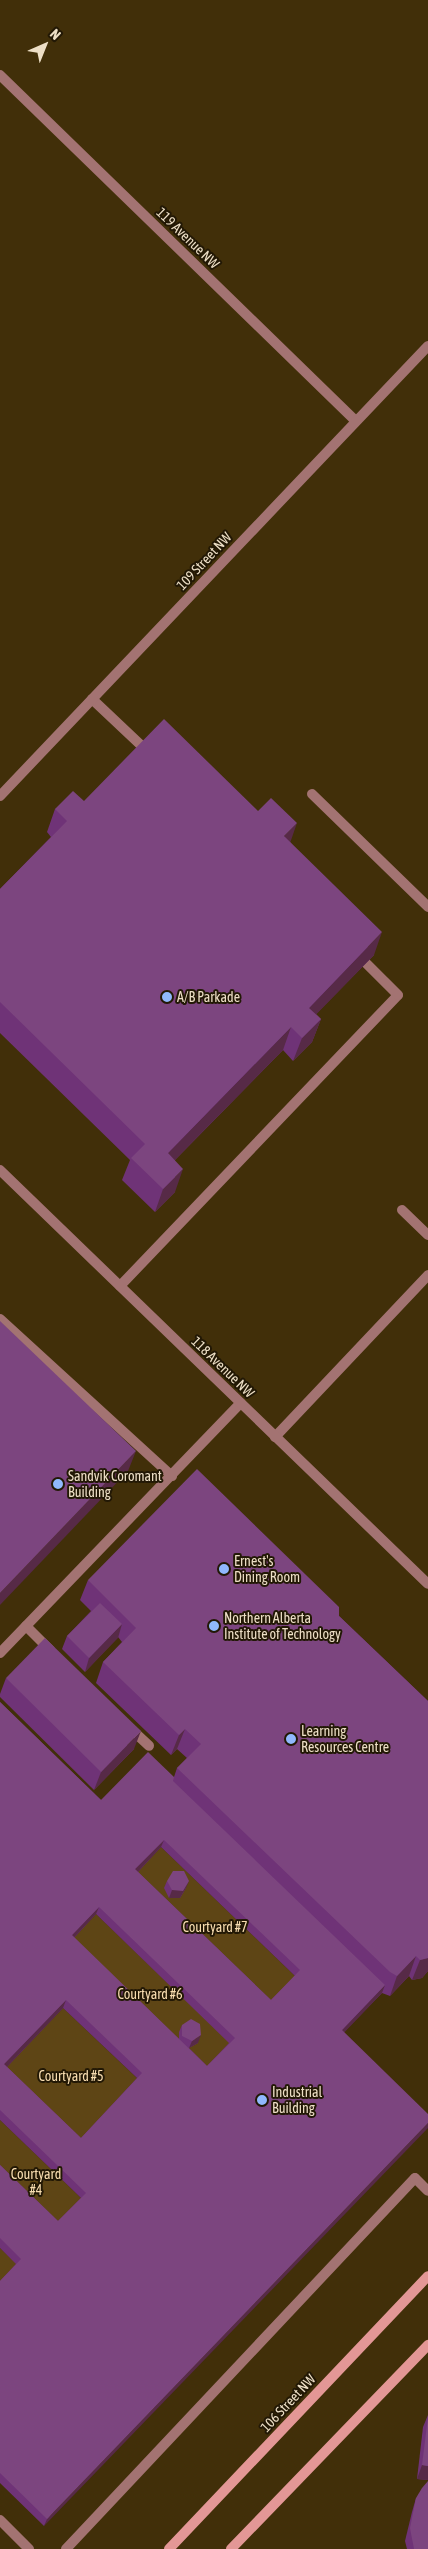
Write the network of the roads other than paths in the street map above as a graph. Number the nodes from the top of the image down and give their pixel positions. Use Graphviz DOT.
graph roads {
  1 [pos="0,75"];
  2 [pos="428,346"];
  3 [pos="356,421"];
  4 [pos="92,699"];
  5 [pos="147,751"];
  6 [pos="312,794"];
  7 [pos="0,796"];
  8 [pos="428,907"];
  9 [pos="366,963"];
  10 [pos="0,1170"];
  11 [pos="402,1210"];
  12 [pos="428,1235"];
  13 [pos="428,1275"];
  14 [pos="120,1286"];
  15 [pos="0,1319"];
  16 [pos="241,1403"];
  17 [pos="275,1436"];
  18 [pos="172,1476"];
  19 [pos="428,1584"];
  20 [pos="26,1626"];
  21 [pos="0,1653"];
  22 [pos="60,1660"];
  23 [pos="121,1720"];
  24 [pos="149,1746"];
  25 [pos="428,2191"];
  26 [pos="428,2276"];
  27 [pos="428,2345"];
  28 [pos="0,2520"];
  29 [pos="29,2549"];
  30 [pos="66,2549"];
  31 [pos="169,2549"];
  32 [pos="230,2549"];
  1 -- 3 [label="street, 119 Avenue NW"];
  2 -- 3 [label="street, 109 Street NW"];
  3 -- 4 [label="street, 109 Street NW"];
  4 -- 5 [label="street"];
  4 -- 7 [label="street, 109 Street NW"];
  6 -- 8 [label="street"];
  9 -- 14 [label="street"];
  10 -- 14 [label="street, 118 Avenue NW"];
  11 -- 12 [label="street"];
  13 -- 17 [label="street"];
  14 -- 16 [label="street, 118 Avenue NW"];
  15 -- 18 [label="street"];
  16 -- 17 [label="street, 118 Avenue NW"];
  16 -- 18 [label="street"];
  17 -- 19 [label="street, 118 Avenue NW"];
  18 -- 20 [label="street"];
  20 -- 21 [label="street"];
  20 -- 22 [label="street"];
  23 -- 24 [label="street"];
  25 -- 30 [label="street"];
  26 -- 31 [label="main road, 106 Street NW"];
  27 -- 32 [label="main road"];
  28 -- 29 [label="street"];
}
